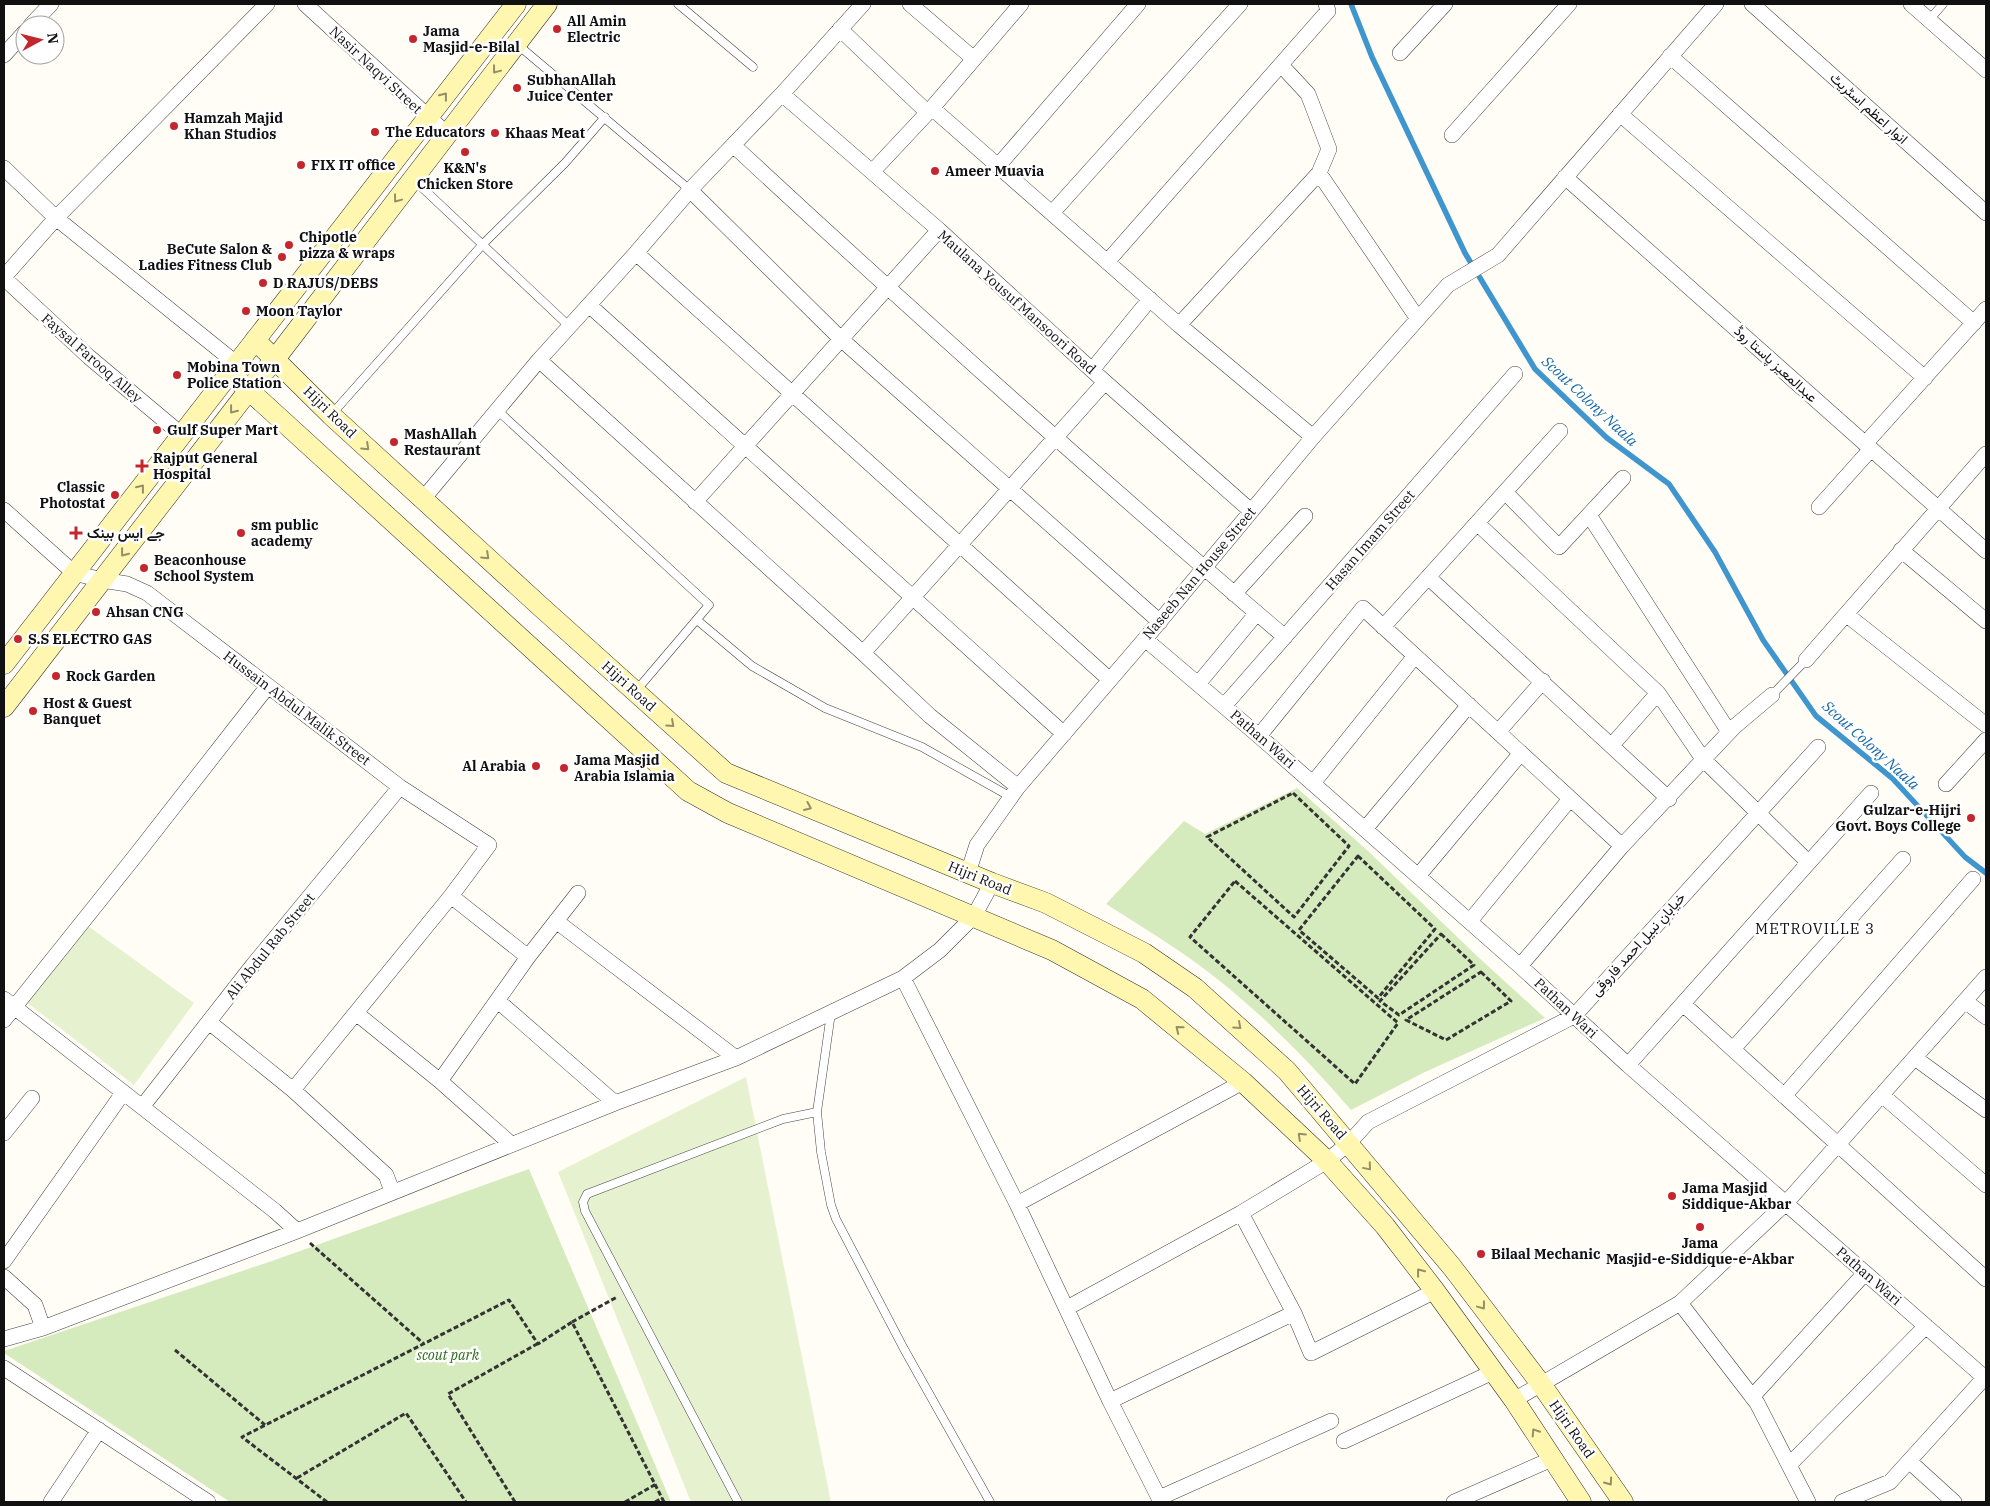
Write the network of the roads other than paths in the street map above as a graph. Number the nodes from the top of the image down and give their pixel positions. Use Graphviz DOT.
graph roads {
  1 [pos="51,4"];
  2 [pos="267,4"];
  3 [pos="305,4"];
  4 [pos="547,4"];
  5 [pos="678,4"];
  6 [pos="863,4"];
  7 [pos="910,4"];
  8 [pos="1020,4"];
  9 [pos="1138,4"];
  10 [pos="1240,4"];
  11 [pos="1326,4"];
  12 [pos="1445,4"];
  13 [pos="1569,4"];
  14 [pos="1716,4"];
  15 [pos="1752,4"];
  16 [pos="1910,4"];
  17 [pos="1943,4"];
  18 [pos="513,5"];
  19 [pos="41,15"];
  20 [pos="1929,20"];
  21 [pos="840,29"];
  22 [pos="15,43"];
  23 [pos="516,44"];
  24 [pos="1400,53"];
  25 [pos="4,55"];
  26 [pos="1670,56"];
  27 [pos="974,59"];
  28 [pos="1281,65"];
  29 [pos="753,67"];
  30 [pos="1986,70"];
  31 [pos="782,94"];
  32 [pos="930,110"];
  33 [pos="1620,114"];
  34 [pos="605,117"];
  35 [pos="427,118"];
  36 [pos="447,134"];
  37 [pos="1452,135"];
  38 [pos="733,146"];
  39 [pos="998,166"];
  40 [pos="4,168"];
  41 [pos="872,172"];
  42 [pos="1319,173"];
  43 [pos="1565,177"];
  44 [pos="412,179"];
  45 [pos="690,190"];
  46 [pos="1986,212"];
  47 [pos="1052,213"];
  48 [pos="56,218"];
  49 [pos="939,230"];
  50 [pos="483,244"];
  51 [pos="636,253"];
  52 [pos="1107,262"];
  53 [pos="4,278"];
  54 [pos="887,289"];
  55 [pos="1150,299"];
  56 [pos="589,305"];
  57 [pos="1986,309"];
  58 [pos="1418,318"];
  59 [pos="1974,323"];
  60 [pos="1178,325"];
  61 [pos="570,327"];
  62 [pos="256,340"];
  63 [pos="842,340"];
  64 [pos="275,359"];
  65 [pos="538,360"];
  66 [pos="233,369"];
  67 [pos="1092,370"];
  68 [pos="1515,374"];
  69 [pos="1924,378"];
  70 [pos="1105,382"];
  71 [pos="249,390"];
  72 [pos="793,394"];
  73 [pos="497,410"];
  74 [pos="331,415"];
  75 [pos="1560,431"];
  76 [pos="182,436"];
  77 [pos="1313,437"];
  78 [pos="1056,438"];
  79 [pos="746,447"];
  80 [pos="1868,447"];
  81 [pos="1986,454"];
  82 [pos="1622,478"];
  83 [pos="1011,488"];
  84 [pos="1505,492"];
  85 [pos="423,499"];
  86 [pos="695,502"];
  87 [pos="1819,507"];
  88 [pos="1938,508"];
  89 [pos="4,510"];
  90 [pos="1251,511"];
  91 [pos="1588,515"];
  92 [pos="1305,516"];
  93 [pos="1477,523"];
  94 [pos="960,545"];
  95 [pos="1901,550"];
  96 [pos="1986,551"];
  97 [pos="1204,568"];
  98 [pos="74,573"];
  99 [pos="1428,577"];
  100 [pos="102,580"];
  101 [pos="1234,594"];
  102 [pos="912,598"];
  103 [pos="52,603"];
  104 [pos="1257,613"];
  105 [pos="1847,615"];
  106 [pos="73,618"];
  107 [pos="696,620"];
  108 [pos="1986,621"];
  109 [pos="1160,622"];
  110 [pos="1383,627"];
  111 [pos="1285,637"];
  112 [pos="1145,639"];
  113 [pos="863,652"];
  114 [pos="1415,656"];
  115 [pos="1806,660"];
  116 [pos="4,664"];
  117 [pos="1110,680"];
  118 [pos="1543,681"];
  119 [pos="1198,684"];
  120 [pos="268,686"];
  121 [pos="635,692"];
  122 [pos="1658,693"];
  123 [pos="1772,694"];
  124 [pos="1469,705"];
  125 [pos="1224,706"];
  126 [pos="4,707"];
  127 [pos="1986,725"];
  128 [pos="1498,732"];
  129 [pos="1729,732"];
  130 [pos="1064,734"];
  131 [pos="1259,736"];
  132 [pos="1986,740"];
  133 [pos="1612,745"];
  134 [pos="1818,747"];
  135 [pos="1521,753"];
  136 [pos="1703,760"];
  137 [pos="1313,783"];
  138 [pos="1946,784"];
  139 [pos="400,786"];
  140 [pos="1015,792"];
  141 [pos="1871,793"];
  142 [pos="1669,798"];
  143 [pos="1570,799"];
  144 [pos="1758,812"];
  145 [pos="1365,829"];
  146 [pos="1622,846"];
  147 [pos="1903,860"];
  148 [pos="1808,862"];
  149 [pos="968,873"];
  150 [pos="1418,876"];
  151 [pos="1973,880"];
  152 [pos="992,883"];
  153 [pos="578,893"];
  154 [pos="451,896"];
  155 [pos="974,916"];
  156 [pos="556,921"];
  157 [pos="1470,921"];
  158 [pos="528,957"];
  159 [pos="1520,966"];
  160 [pos="1986,977"];
  161 [pos="903,978"];
  162 [pos="498,1001"];
  163 [pos="1965,1001"];
  164 [pos="9,1003"];
  165 [pos="1684,1004"];
  166 [pos="356,1013"];
  167 [pos="831,1013"];
  168 [pos="1574,1016"];
  169 [pos="1986,1017"];
  170 [pos="4,1020"];
  171 [pos="209,1022"];
  172 [pos="1733,1049"];
  173 [pos="736,1058"];
  174 [pos="1915,1058"];
  175 [pos="1628,1065"];
  176 [pos="440,1081"];
  177 [pos="1243,1082"];
  178 [pos="293,1090"];
  179 [pos="124,1092"];
  180 [pos="1882,1095"];
  181 [pos="1784,1096"];
  182 [pos="32,1098"];
  183 [pos="615,1103"];
  184 [pos="142,1107"];
  185 [pos="1986,1110"];
  186 [pos="816,1112"];
  187 [pos="4,1133"];
  188 [pos="1349,1143"];
  189 [pos="512,1144"];
  190 [pos="1838,1144"];
  191 [pos="1327,1161"];
  192 [pos="1986,1185"];
  193 [pos="392,1191"];
  194 [pos="1786,1203"];
  195 [pos="1017,1204"];
  196 [pos="1241,1213"];
  197 [pos="297,1231"];
  198 [pos="4,1261"];
  199 [pos="1866,1273"];
  200 [pos="4,1277"];
  201 [pos="1986,1279"];
  202 [pos="1435,1291"];
  203 [pos="1680,1303"];
  204 [pos="1066,1308"];
  205 [pos="1294,1313"];
  206 [pos="1926,1326"];
  207 [pos="44,1328"];
  208 [pos="4,1339"];
  209 [pos="4,1368"];
  210 [pos="1493,1372"];
  211 [pos="1986,1377"];
  212 [pos="1541,1384"];
  213 [pos="1752,1397"];
  214 [pos="1514,1400"];
  215 [pos="1110,1401"];
  216 [pos="1331,1421"];
  217 [pos="99,1430"];
  218 [pos="1344,1441"];
  219 [pos="1552,1459"];
  220 [pos="1909,1461"];
  221 [pos="1789,1466"];
  222 [pos="187,1497"];
  223 [pos="1160,1500"];
  224 [pos="51,1502"];
  225 [pos="208,1502"];
  226 [pos="738,1502"];
  227 [pos="990,1502"];
  228 [pos="1454,1502"];
  229 [pos="1580,1502"];
  230 [pos="1624,1502"];
  231 [pos="1808,1502"];
  232 [pos="1842,1502"];
  233 [pos="1954,1502"];
  1 -- 19 [label="street"];
  2 -- 48 [label="street"];
  3 -- 35 [label="street, Nasir Naqvi Street"];
  4 -- 23 [label="main road"];
  5 -- 29 [label="lane"];
  6 -- 21 [label="street"];
  7 -- 27 [label="street"];
  8 -- 27 [label="street"];
  9 -- 39 [label="street"];
  10 -- 47 [label="street"];
  11 -- 28 [label="street"];
  12 -- 24 [label="street"];
  13 -- 37 [label="street"];
  14 -- 26 [label="street, Naseeb Nan House Street"];
  15 -- 46 [label="street, انوار اعظم اسٹریٹ"];
  16 -- 20 [label="street"];
  17 -- 20 [label="lane"];
  35 -- 18 [label="main road, one-way"];
  20 -- 30 [label="street"];
  21 -- 31 [label="street"];
  21 -- 32 [label="street"];
  22 -- 25 [label="street"];
  23 -- 34 [label="lane"];
  23 -- 36 [label="main road, one-way"];
  26 -- 33 [label="street, Naseeb Nan House Street"];
  26 -- 59 [label="street"];
  27 -- 32 [label="street"];
  28 -- 42 [label="street"];
  28 -- 52 [label="street"];
  31 -- 38 [label="street"];
  31 -- 41 [label="street, Maulana Yousuf Mansoori Road"];
  32 -- 39 [label="street"];
  32 -- 41 [label="street"];
  33 -- 43 [label="street, Naseeb Nan House Street"];
  33 -- 69 [label="street"];
  34 -- 45 [label="lane"];
  34 -- 50 [label="lane"];
  35 -- 36 [label="street, Nasir Naqvi Street"];
  35 -- 62 [label="main road"];
  36 -- 44 [label="main road"];
  38 -- 45 [label="street"];
  38 -- 54 [label="street"];
  39 -- 47 [label="street"];
  40 -- 48 [label="street"];
  41 -- 49 [label="street, Maulana Yousuf Mansoori Road"];
  42 -- 58 [label="street"];
  42 -- 60 [label="street"];
  43 -- 58 [label="street, Naseeb Nan House Street"];
  43 -- 80 [label="street, عبدالمعیز پاستا روڈ"];
  44 -- 50 [label="lane"];
  44 -- 64 [label="main road, one-way"];
  45 -- 51 [label="street"];
  45 -- 63 [label="street"];
  47 -- 52 [label="street"];
  48 -- 53 [label="street"];
  48 -- 66 [label="street"];
  49 -- 54 [label="street"];
  49 -- 67 [label="street, Maulana Yousuf Mansoori Road"];
  50 -- 61 [label="lane"];
  50 -- 74 [label="lane"];
  51 -- 56 [label="street"];
  51 -- 72 [label="street"];
  52 -- 55 [label="street"];
  53 -- 76 [label="street, Faysal Farooq Alley"];
  54 -- 63 [label="street"];
  54 -- 78 [label="street"];
  55 -- 60 [label="street"];
  55 -- 67 [label="street"];
  56 -- 61 [label="street"];
  56 -- 79 [label="street"];
  57 -- 59 [label="street"];
  58 -- 77 [label="street, Naseeb Nan House Street"];
  59 -- 69 [label="street"];
  60 -- 77 [label="street"];
  61 -- 65 [label="street"];
  62 -- 64 [label="main road, Hijri Road"];
  62 -- 66 [label="main road"];
  63 -- 72 [label="street"];
  63 -- 83 [label="street"];
  64 -- 71 [label="main road"];
  64 -- 74 [label="main road, Hijri Road"];
  65 -- 73 [label="street"];
  65 -- 86 [label="street"];
  66 -- 71 [label="main road, Hijri Road"];
  66 -- 76 [label="main road"];
  67 -- 70 [label="street, Maulana Yousuf Mansoori Road"];
  68 -- 111 [label="street, Hasan Imam Street"];
  69 -- 80 [label="street"];
  70 -- 78 [label="street"];
  70 -- 90 [label="street, Maulana Yousuf Mansoori Road"];
  71 -- 100 [label="main road, one-way"];
  71 -- 155 [label="main road, Hijri Road"];
  72 -- 79 [label="street"];
  72 -- 94 [label="street"];
  73 -- 85 [label="street"];
  73 -- 107 [label="lane"];
  74 -- 85 [label="main road, Hijri Road, one-way"];
  75 -- 84 [label="street"];
  98 -- 76 [label="main road, one-way"];
  77 -- 90 [label="street, Naseeb Nan House Street"];
  78 -- 83 [label="street"];
  78 -- 97 [label="street"];
  79 -- 86 [label="street"];
  79 -- 102 [label="street"];
  80 -- 87 [label="street"];
  80 -- 88 [label="street, عبدالمعیز پاستا روڈ"];
  81 -- 88 [label="street"];
  82 -- 91 [label="street"];
  83 -- 94 [label="street"];
  83 -- 109 [label="street"];
  84 -- 91 [label="street"];
  84 -- 93 [label="street"];
  85 -- 121 [label="main road, Hijri Road, one-way"];
  86 -- 113 [label="street"];
  88 -- 95 [label="street"];
  88 -- 96 [label="street, عبدالمعیز پاستا روڈ"];
  89 -- 98 [label="street"];
  90 -- 97 [label="street, Naseeb Nan House Street"];
  91 -- 129 [label="street"];
  92 -- 101 [label="street"];
  93 -- 99 [label="street"];
  93 -- 122 [label="street"];
  94 -- 102 [label="street"];
  94 -- 117 [label="street"];
  95 -- 105 [label="street"];
  95 -- 108 [label="street"];
  97 -- 101 [label="street"];
  97 -- 109 [label="street, Naseeb Nan House Street"];
  98 -- 100 [label="street, Hussain Abdul Malik Street"];
  98 -- 103 [label="main road"];
  99 -- 110 [label="street"];
  99 -- 118 [label="street"];
  100 -- 106 [label="main road"];
  100 -- 120 [label="street, Hussain Abdul Malik Street"];
  101 -- 104 [label="street"];
  102 -- 113 [label="street"];
  102 -- 130 [label="street"];
  103 -- 106 [label="main road"];
  103 -- 116 [label="main road"];
  104 -- 111 [label="street"];
  104 -- 119 [label="street"];
  105 -- 115 [label="street"];
  105 -- 127 [label="street"];
  106 -- 126 [label="main road"];
  107 -- 121 [label="lane"];
  107 -- 140 [label="lane"];
  109 -- 112 [label="street, Naseeb Nan House Street"];
  110 -- 114 [label="street"];
  110 -- 131 [label="street"];
  111 -- 125 [label="street, Hasan Imam Street"];
  112 -- 117 [label="street, Naseeb Nan House Street"];
  112 -- 119 [label="street, Pathan Wari"];
  113 -- 140 [label="street"];
  114 -- 124 [label="street"];
  114 -- 137 [label="street"];
  115 -- 123 [label="lane"];
  117 -- 130 [label="street, Naseeb Nan House Street"];
  118 -- 128 [label="street"];
  118 -- 133 [label="street"];
  119 -- 125 [label="street, Pathan Wari"];
  120 -- 139 [label="street, Hussain Abdul Malik Street"];
  120 -- 164 [label="street"];
  121 -- 149 [label="main road, Hijri Road, one-way"];
  122 -- 133 [label="street"];
  122 -- 136 [label="street"];
  123 -- 129 [label="street"];
  124 -- 128 [label="street"];
  124 -- 145 [label="street"];
  125 -- 131 [label="street, Pathan Wari"];
  128 -- 135 [label="street"];
  129 -- 136 [label="street"];
  130 -- 140 [label="street, Naseeb Nan House Street"];
  131 -- 137 [label="street, Pathan Wari"];
  132 -- 138 [label="street"];
  133 -- 142 [label="street"];
  134 -- 144 [label="street, خیابانِ نبیل احمد فاروقی"];
  135 -- 143 [label="street"];
  135 -- 150 [label="street"];
  136 -- 142 [label="street"];
  136 -- 144 [label="street"];
  137 -- 145 [label="street, Pathan Wari"];
  139 -- 154 [label="street, Hussain Abdul Malik Street"];
  139 -- 171 [label="street, Ali Abdul Rab Street"];
  140 -- 149 [label="street, Naseeb Nan House Street"];
  141 -- 148 [label="street"];
  142 -- 146 [label="street"];
  143 -- 146 [label="street"];
  143 -- 157 [label="street"];
  144 -- 148 [label="street"];
  144 -- 168 [label="street, خیابانِ نبیل احمد فاروقی"];
  145 -- 150 [label="street, Pathan Wari"];
  146 -- 159 [label="street"];
  147 -- 172 [label="street"];
  148 -- 165 [label="street"];
  149 -- 152 [label="main road, Hijri Road"];
  150 -- 157 [label="street, Pathan Wari"];
  151 -- 181 [label="street"];
  152 -- 155 [label="street"];
  152 -- 188 [label="main road, Hijri Road, one-way"];
  153 -- 156 [label="street"];
  154 -- 158 [label="street"];
  154 -- 166 [label="street"];
  155 -- 161 [label="street"];
  177 -- 155 [label="main road, Hijri Road, one-way"];
  156 -- 158 [label="street"];
  156 -- 173 [label="street"];
  157 -- 159 [label="street, Pathan Wari"];
  158 -- 162 [label="street"];
  159 -- 168 [label="street, Pathan Wari"];
  160 -- 163 [label="street"];
  161 -- 167 [label="street"];
  161 -- 195 [label="street"];
  162 -- 176 [label="street"];
  162 -- 183 [label="street"];
  163 -- 169 [label="street"];
  163 -- 174 [label="street"];
  164 -- 170 [label="street"];
  164 -- 179 [label="street"];
  165 -- 172 [label="street"];
  165 -- 175 [label="street"];
  166 -- 176 [label="street"];
  166 -- 178 [label="street"];
  167 -- 173 [label="street"];
  167 -- 186 [label="lane"];
  168 -- 175 [label="street, Pathan Wari"];
  168 -- 188 [label="street, خیابانِ نبیل احمد فاروقی"];
  171 -- 178 [label="street"];
  171 -- 184 [label="street, Ali Abdul Rab Street"];
  172 -- 181 [label="street"];
  173 -- 183 [label="street"];
  174 -- 180 [label="street"];
  174 -- 185 [label="street"];
  175 -- 194 [label="street, Pathan Wari"];
  176 -- 189 [label="street"];
  191 -- 177 [label="main road, Hijri Road, one-way"];
  177 -- 195 [label="street"];
  178 -- 193 [label="street"];
  179 -- 184 [label="street"];
  179 -- 198 [label="street"];
  180 -- 190 [label="street"];
  180 -- 192 [label="street"];
  181 -- 190 [label="street"];
  182 -- 187 [label="street"];
  183 -- 189 [label="street"];
  184 -- 197 [label="street"];
  186 -- 226 [label="lane"];
  186 -- 227 [label="lane"];
  188 -- 191 [label="street, خیابانِ نبیل احمد فاروقی"];
  188 -- 212 [label="main road, Hijri Road, one-way"];
  189 -- 193 [label="street"];
  190 -- 194 [label="street"];
  190 -- 201 [label="street"];
  191 -- 196 [label="street, خیابانِ نبیل احمد فاروقی"];
  202 -- 191 [label="main road, Hijri Road, one-way"];
  193 -- 197 [label="street"];
  194 -- 199 [label="street, Pathan Wari"];
  194 -- 203 [label="street"];
  195 -- 204 [label="street"];
  196 -- 204 [label="street, خیابانِ نبیل احمد فاروقی"];
  196 -- 205 [label="street"];
  197 -- 207 [label="street"];
  199 -- 206 [label="street, Pathan Wari"];
  199 -- 213 [label="street"];
  200 -- 207 [label="street"];
  202 -- 205 [label="street"];
  202 -- 210 [label="main road, Hijri Road"];
  203 -- 212 [label="street"];
  203 -- 213 [label="street"];
  204 -- 215 [label="street"];
  205 -- 215 [label="street"];
  206 -- 211 [label="street, Pathan Wari"];
  206 -- 221 [label="street"];
  207 -- 208 [label="street"];
  209 -- 217 [label="street"];
  210 -- 214 [label="main road, Hijri Road"];
  210 -- 218 [label="street"];
  211 -- 220 [label="street"];
  212 -- 214 [label="street"];
  212 -- 230 [label="main road, Hijri Road, one-way"];
  213 -- 221 [label="street"];
  219 -- 214 [label="main road, Hijri Road, one-way"];
  215 -- 223 [label="street"];
  216 -- 223 [label="street"];
  217 -- 222 [label="street"];
  217 -- 224 [label="street"];
  219 -- 228 [label="street"];
  219 -- 229 [label="main road, Hijri Road"];
  220 -- 232 [label="street"];
  220 -- 233 [label="street"];
  221 -- 231 [label="street"];
  222 -- 225 [label="street"];
}
